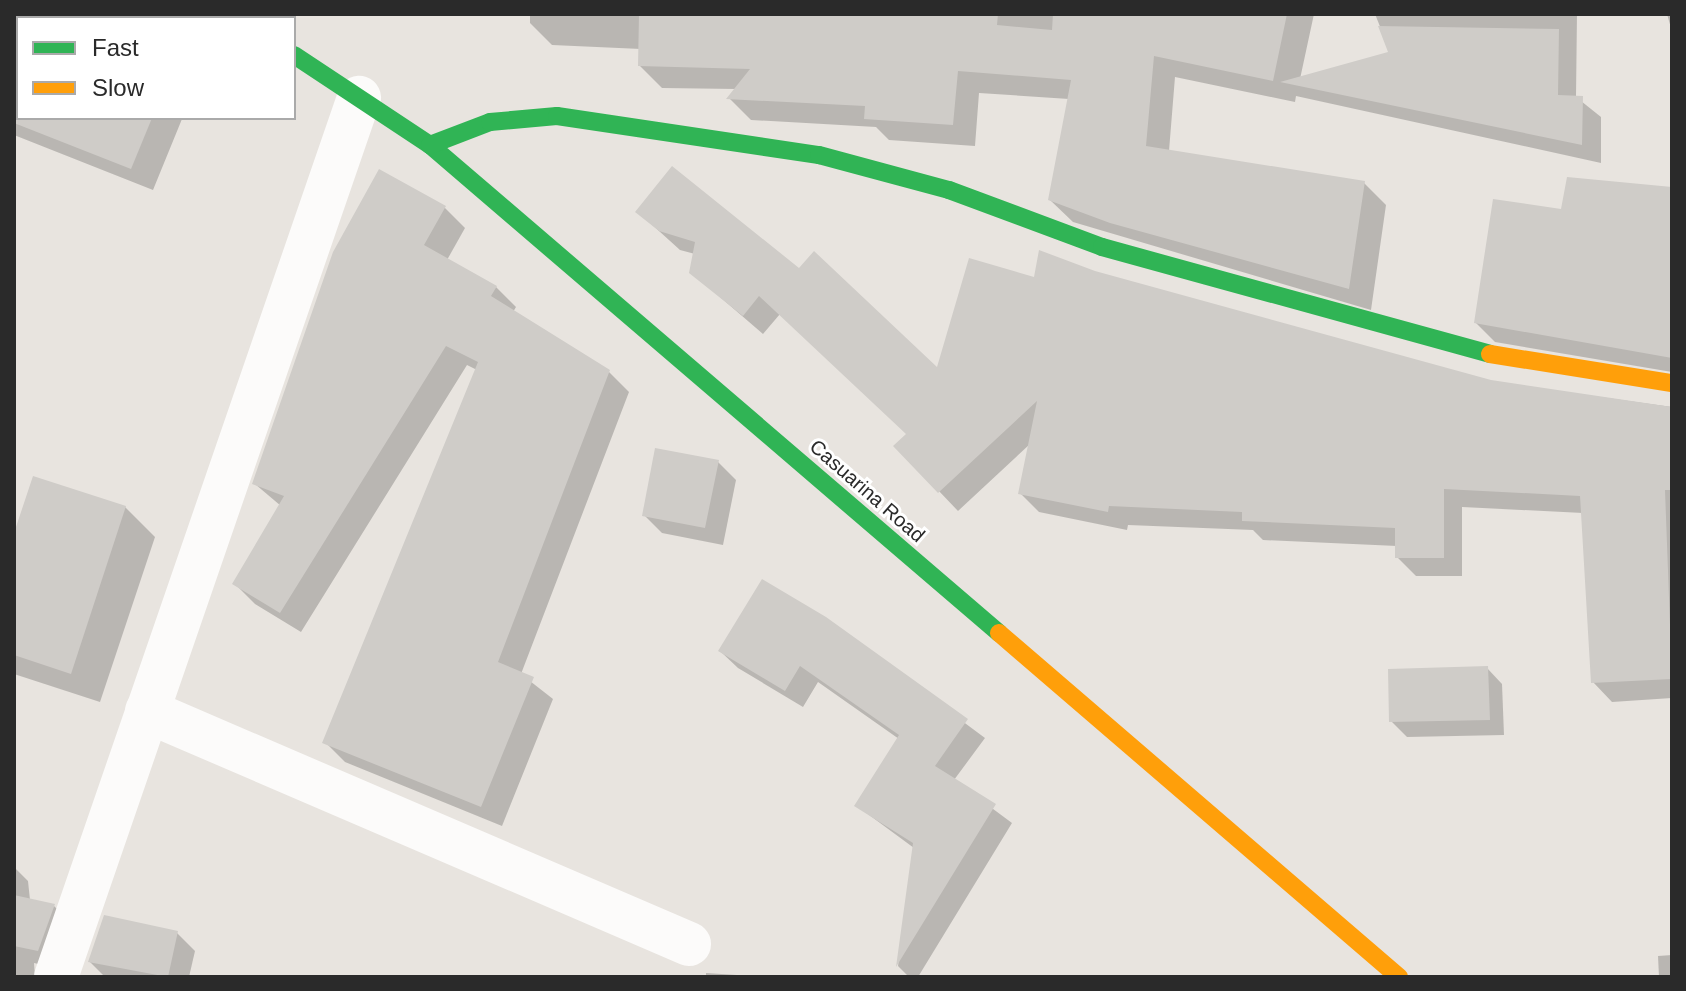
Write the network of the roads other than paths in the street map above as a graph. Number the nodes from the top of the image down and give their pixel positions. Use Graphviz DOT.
graph roads {
  1 [pos="296,56"];
  2 [pos="359,98"];
  3 [pos="430,145"];
  4 [pos="1672,383"];
  5 [pos="147,711"];
  6 [pos="689,944"];
  7 [pos="56,977"];
  8 [pos="1399,977"];
  1 -- 2 [label="street, Casuarina Road"];
  2 -- 3 [label="street, Casuarina Road"];
  2 -- 5 [label="street"];
  3 -- 4 [label="street"];
  3 -- 8 [label="street, Casuarina Road"];
  5 -- 6 [label="street"];
  5 -- 7 [label="street"];
}
